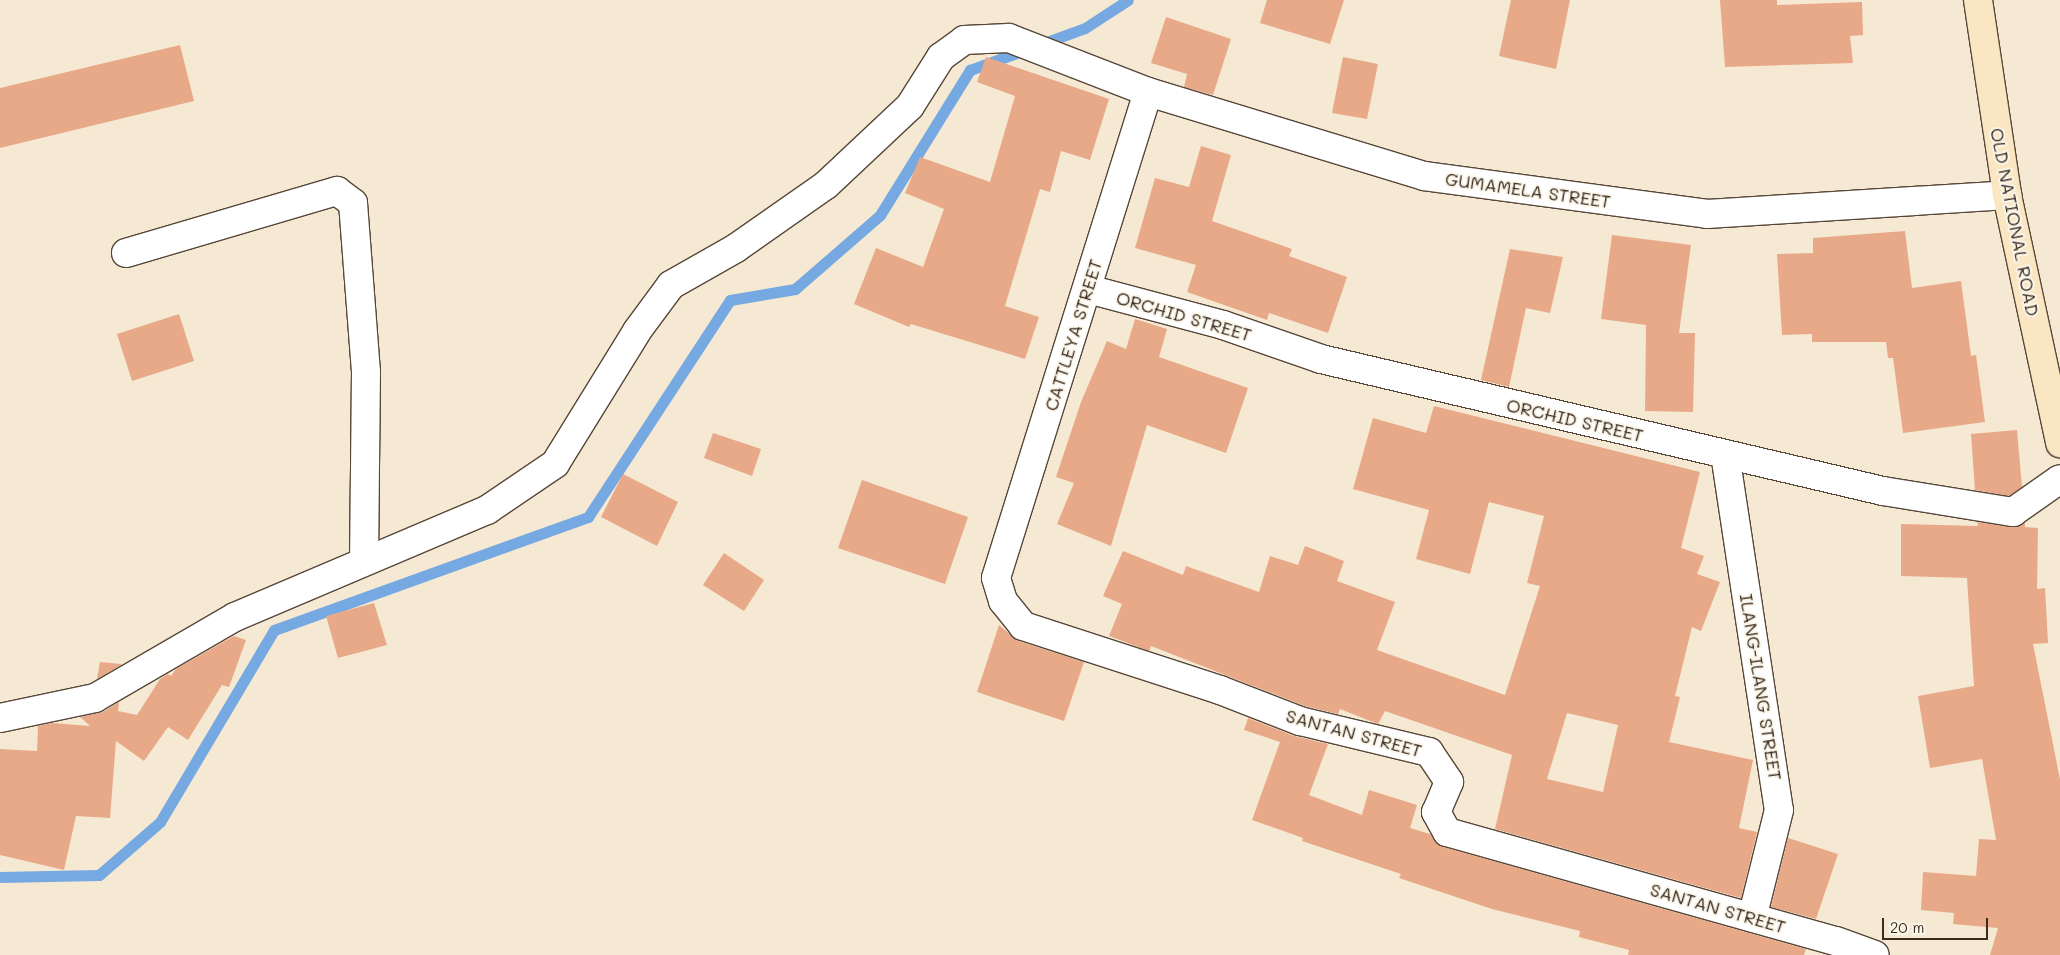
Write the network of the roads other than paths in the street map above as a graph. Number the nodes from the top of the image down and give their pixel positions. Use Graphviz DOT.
graph roads {
  1 [pos="1978,0"];
  2 [pos="1148,92"];
  3 [pos="2007,195"];
  4 [pos="126,253"];
  5 [pos="1088,289"];
  6 [pos="2055,398"];
  7 [pos="2060,443"];
  8 [pos="1725,454"];
  9 [pos="2060,479"];
  10 [pos="364,561"];
  11 [pos="996,578"];
  12 [pos="0,718"];
  13 [pos="1752,918"];
  14 [pos="1875,955"];
  1 -- 3 [label="main road, OLD NATIONAL ROAD"];
  2 -- 3 [label="street, GUMAMELA STREET"];
  2 -- 5 [label="street, CATTLEYA STREET"];
  2 -- 10 [label="street, GUMAMELA STREET"];
  3 -- 6 [label="main road, OLD NATIONAL ROAD"];
  4 -- 10 [label="street"];
  5 -- 8 [label="street, ORCHID STREET"];
  5 -- 11 [label="street, CATTLEYA STREET"];
  6 -- 7 [label="main road, OLD NATIONAL ROAD"];
  8 -- 9 [label="street, ORCHID STREET"];
  8 -- 13 [label="street, ILANG-ILANG STREET"];
  10 -- 12 [label="street"];
  11 -- 13 [label="street, SANTAN STREET"];
  13 -- 14 [label="street, SANTAN STREET"];
}
